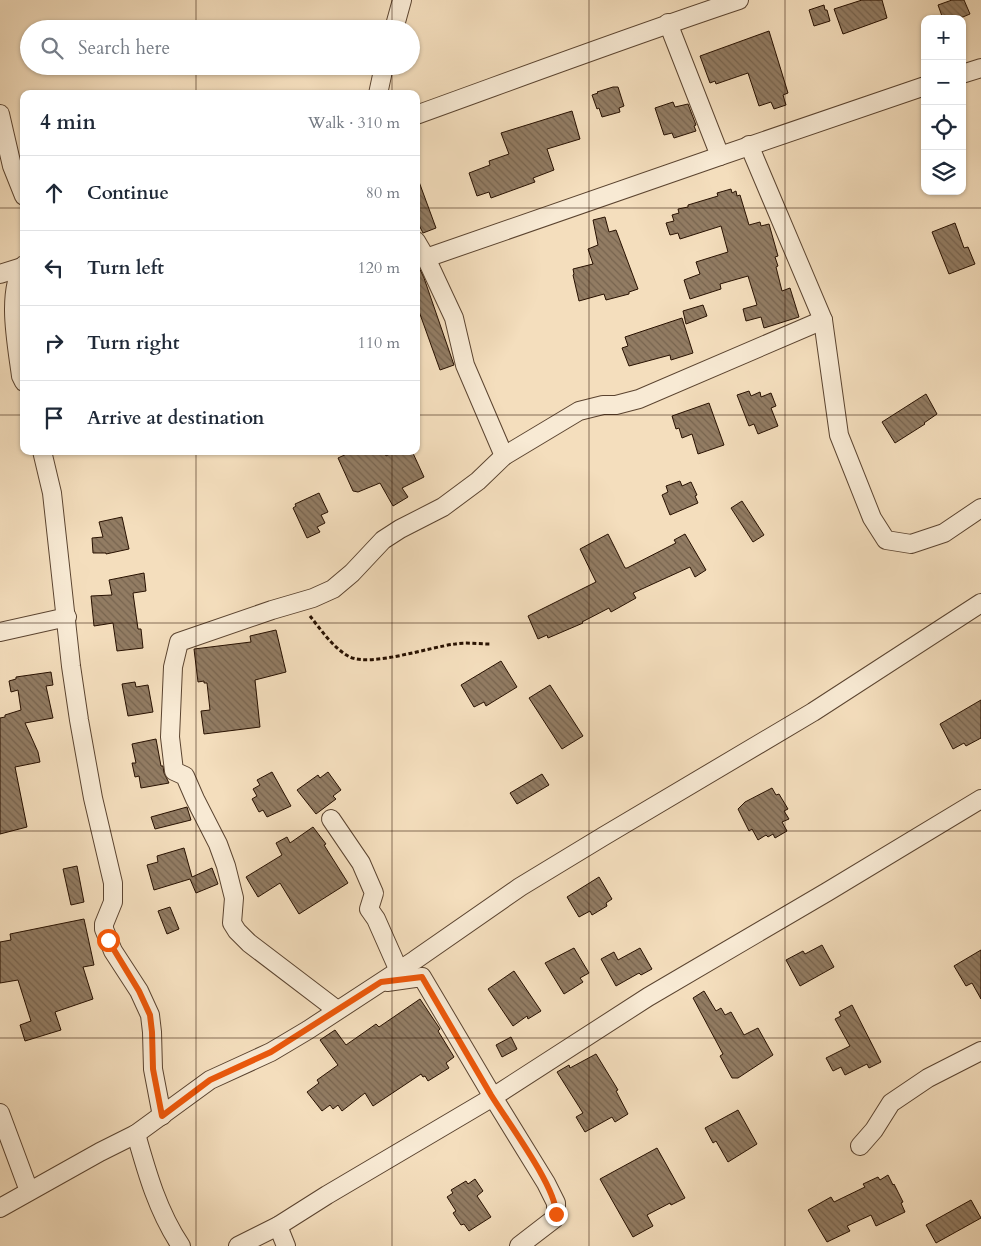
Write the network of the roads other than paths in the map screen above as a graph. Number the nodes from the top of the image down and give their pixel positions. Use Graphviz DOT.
graph roads {
  1 [pos="402,0"];
  2 [pos="740,0"];
  3 [pos="396,20"];
  4 [pos="668,23"];
  5 [pos="981,68"];
  6 [pos="966,73"];
  7 [pos="382,75"];
  8 [pos="921,87"];
  9 [pos="379,90"];
  10 [pos="0,114"];
  11 [pos="420,114"];
  12 [pos="749,146"];
  13 [pos="720,156"];
  14 [pos="20,186"];
  15 [pos="420,248"];
  16 [pos="426,258"];
  17 [pos="20,267"];
  18 [pos="0,274"];
  19 [pos="20,274"];
  20 [pos="823,320"];
  21 [pos="20,368"];
  22 [pos="43,455"];
  23 [pos="504,456"];
  24 [pos="981,508"];
  25 [pos="981,603"];
  26 [pos="67,617"];
  27 [pos="0,632"];
  28 [pos="980,803"];
  29 [pos="331,819"];
  30 [pos="399,971"];
  31 [pos="381,982"];
  32 [pos="337,1010"];
  33 [pos="981,1051"];
  34 [pos="493,1097"];
  35 [pos="0,1113"];
  36 [pos="162,1116"];
  37 [pos="136,1134"];
  38 [pos="860,1146"];
  39 [pos="29,1191"];
  40 [pos="0,1208"];
  41 [pos="278,1226"];
  42 [pos="181,1246"];
  43 [pos="238,1246"];
  44 [pos="286,1246"];
  45 [pos="519,1246"];
  1 -- 3 [label="street"];
  2 -- 4 [label="street"];
  4 -- 11 [label="street"];
  4 -- 13 [label="street"];
  5 -- 6 [label="street"];
  7 -- 9 [label="street"];
  8 -- 12 [label="street"];
  10 -- 14 [label="street"];
  12 -- 13 [label="street"];
  12 -- 20 [label="street"];
  13 -- 16 [label="street"];
  15 -- 16 [label="street"];
  16 -- 23 [label="street"];
  17 -- 18 [label="street"];
  19 -- 21 [label="street"];
  20 -- 23 [label="street"];
  20 -- 24 [label="street"];
  22 -- 26 [label="street"];
  23 -- 32 [label="street"];
  25 -- 30 [label="street"];
  26 -- 27 [label="street"];
  26 -- 36 [label="street"];
  28 -- 34 [label="street"];
  29 -- 30 [label="street"];
  30 -- 31 [label="street"];
  31 -- 32 [label="street"];
  31 -- 34 [label="street"];
  32 -- 36 [label="street"];
  33 -- 38 [label="street"];
  34 -- 41 [label="street"];
  34 -- 45 [label="street"];
  35 -- 39 [label="street"];
  36 -- 37 [label="street"];
  37 -- 39 [label="street"];
  37 -- 42 [label="street"];
  39 -- 40 [label="street"];
  41 -- 43 [label="street"];
  41 -- 44 [label="street"];
}
